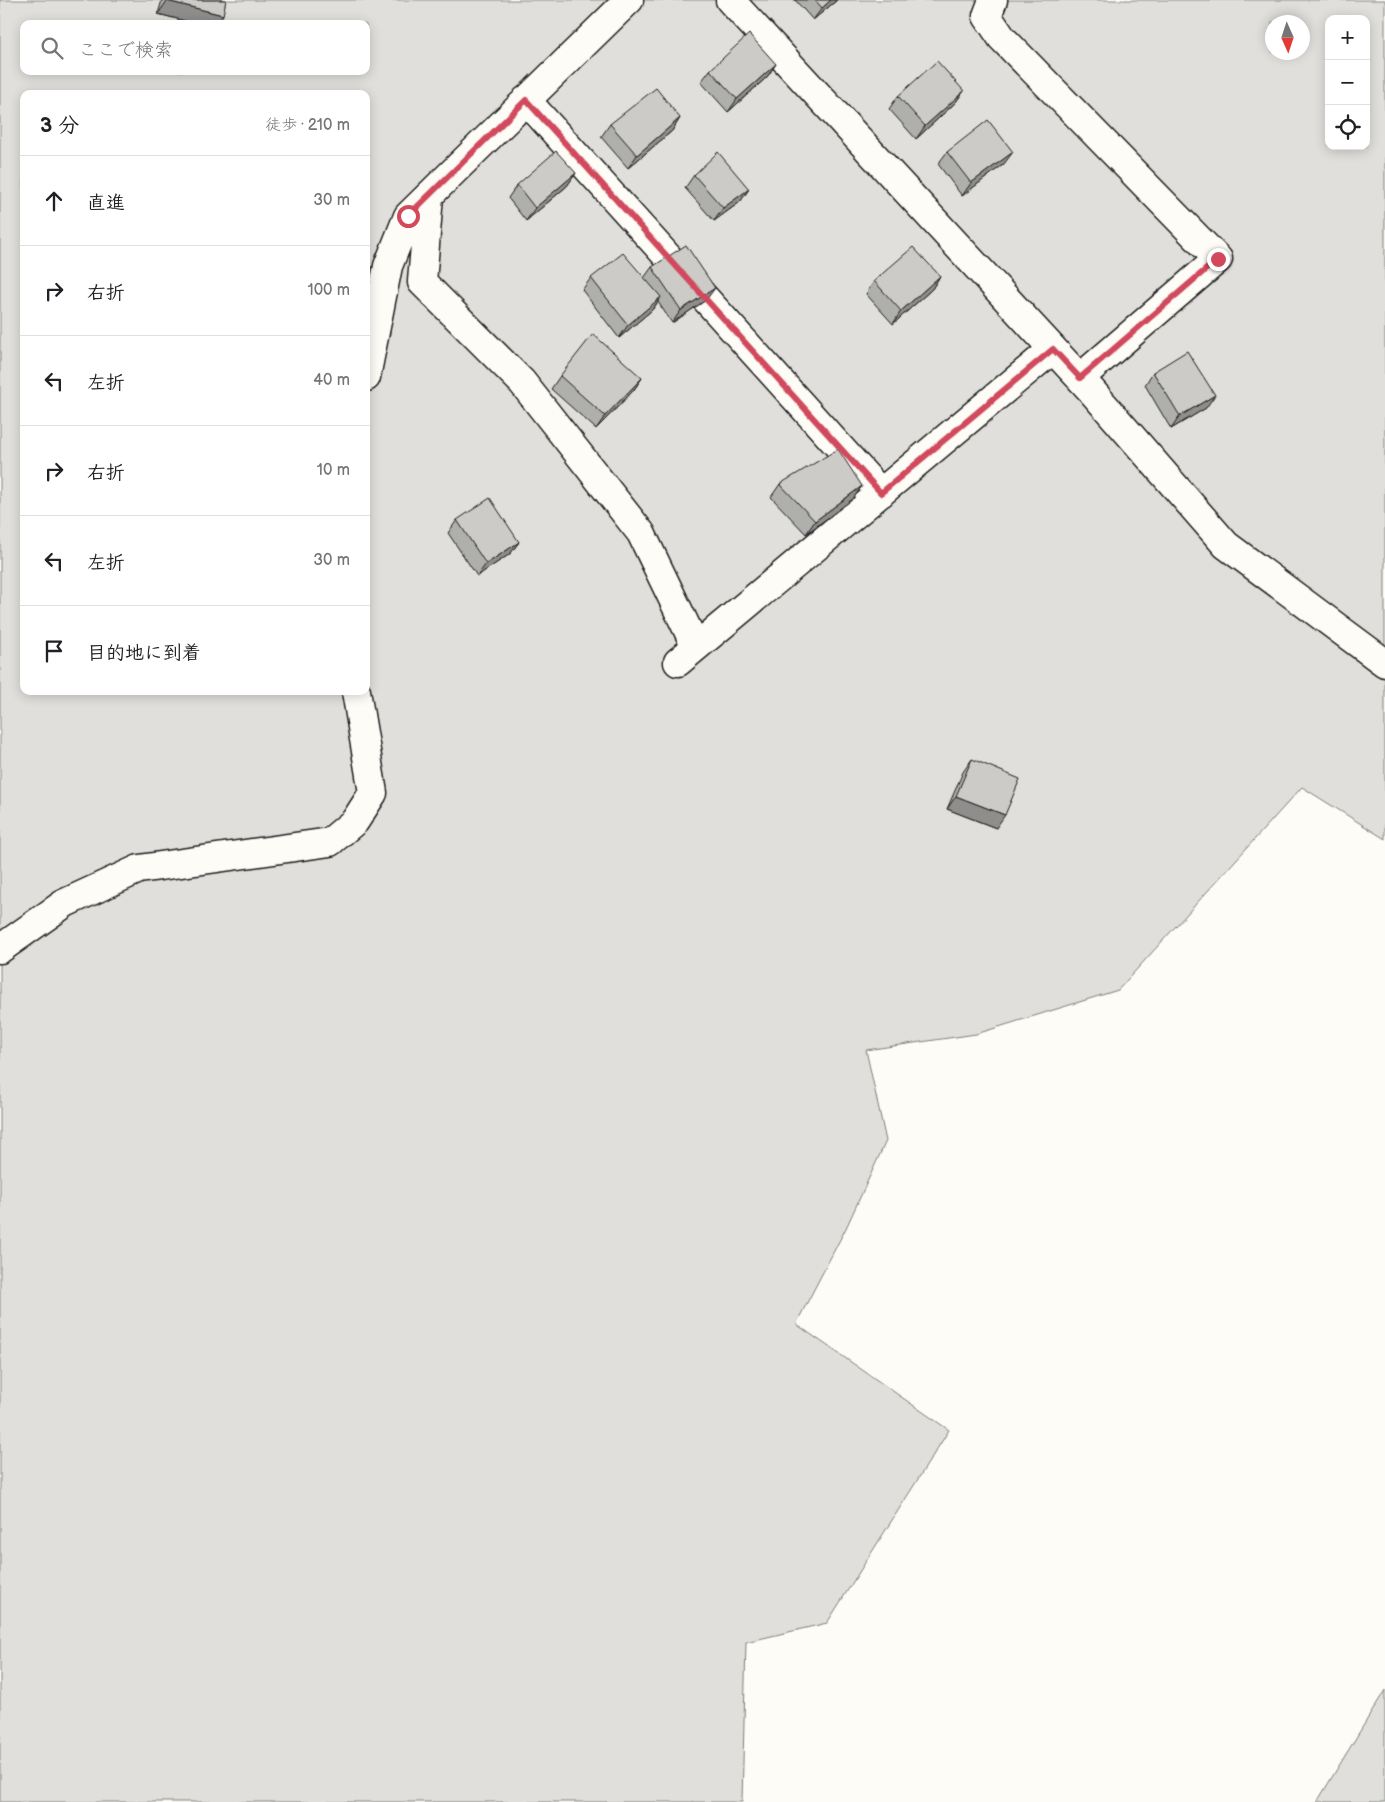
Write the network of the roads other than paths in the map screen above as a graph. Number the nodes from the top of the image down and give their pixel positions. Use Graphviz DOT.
graph roads {
  1 [pos="629,0"];
  2 [pos="730,0"];
  3 [pos="993,0"];
  4 [pos="526,100"];
  5 [pos="428,196"];
  6 [pos="1053,349"];
  7 [pos="370,357"];
  8 [pos="1080,378"];
  9 [pos="881,493"];
  10 [pos="1385,663"];
  11 [pos="357,695"];
  12 [pos="0,949"];
  1 -- 4 [label="street"];
  2 -- 6 [label="street"];
  3 -- 8 [label="street"];
  4 -- 5 [label="street"];
  4 -- 9 [label="street"];
  5 -- 7 [label="street"];
  5 -- 9 [label="street"];
  6 -- 8 [label="street"];
  6 -- 9 [label="street"];
  8 -- 10 [label="street"];
  11 -- 12 [label="street"];
}
